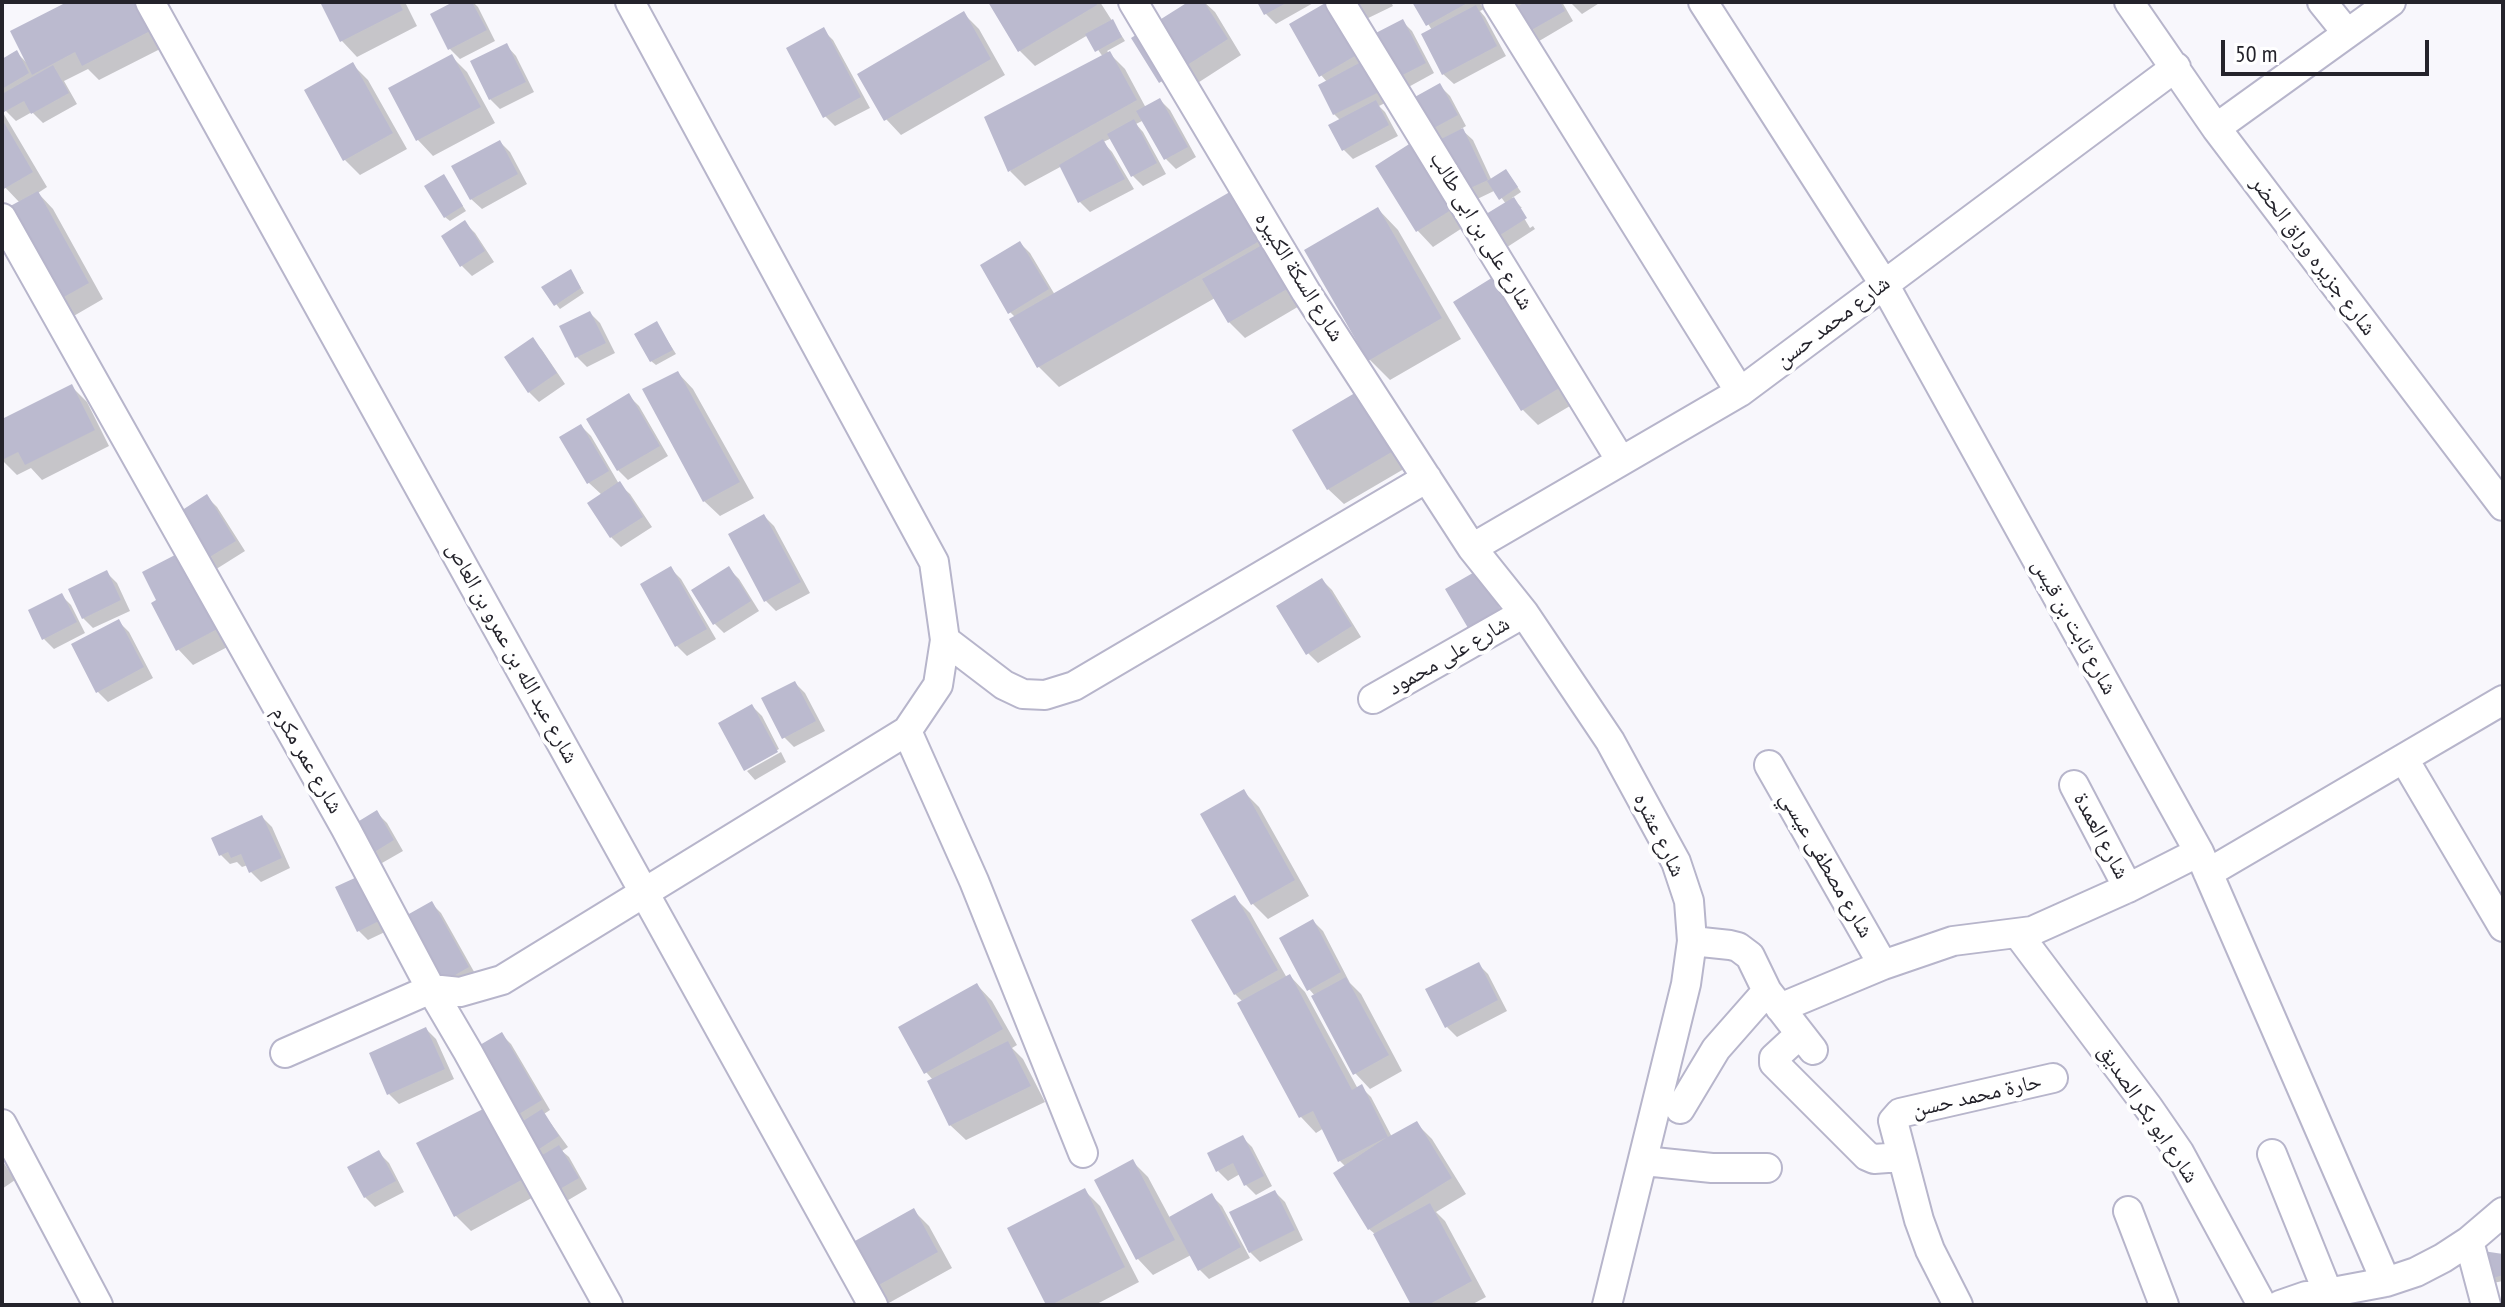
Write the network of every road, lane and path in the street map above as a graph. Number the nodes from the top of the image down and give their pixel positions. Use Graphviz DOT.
graph roads {
  1 [pos="150,2"];
  2 [pos="630,2"];
  3 [pos="1133,2"];
  4 [pos="1340,2"];
  5 [pos="1497,2"];
  6 [pos="1703,2"];
  7 [pos="2129,2"];
  8 [pos="2322,2"];
  9 [pos="2391,2"];
  10 [pos="2347,33"];
  11 [pos="2176,67"];
  12 [pos="2216,128"];
  13 [pos="2,218"];
  14 [pos="1884,284"];
  15 [pos="1740,392"];
  16 [pos="1621,461"];
  17 [pos="1427,478"];
  18 [pos="2503,506"];
  19 [pos="1472,548"];
  20 [pos="1524,613"];
  21 [pos="945,640"];
  22 [pos="1373,699"];
  23 [pos="2503,700"];
  24 [pos="907,731"];
  25 [pos="2404,759"];
  26 [pos="1769,765"];
  27 [pos="2074,785"];
  28 [pos="2203,863"];
  29 [pos="2128,888"];
  30 [pos="645,894"];
  31 [pos="2503,927"];
  32 [pos="2018,934"];
  33 [pos="1692,941"];
  34 [pos="1883,965"];
  35 [pos="431,989"];
  36 [pos="1773,1000"];
  37 [pos="285,1053"];
  38 [pos="2053,1078"];
  39 [pos="1680,1109"];
  40 [pos="2,1124"];
  41 [pos="1083,1153"];
  42 [pos="2272,1154"];
  43 [pos="1901,1157"];
  44 [pos="1644,1161"];
  45 [pos="1767,1168"];
  46 [pos="2128,1211"];
  47 [pos="2503,1212"];
  48 [pos="2469,1241"];
  49 [pos="2386,1282"];
  50 [pos="2491,1293"];
  51 [pos="2320,1298"];
  52 [pos="98,1305"];
  53 [pos="608,1305"];
  54 [pos="873,1305"];
  55 [pos="1607,1305"];
  56 [pos="1958,1305"];
  57 [pos="2164,1305"];
  58 [pos="2262,1305"];
  59 [pos="2280,1305"];
  1 -- 30 [label="street, شارع عبد الله بن عمرو بن العاص"];
  2 -- 21 [label="street"];
  3 -- 17 [label="street, شارع السكة الكبيره"];
  4 -- 16 [label="street, شارع على بن ابى طالب"];
  5 -- 15 [label="street"];
  6 -- 14 [label="street, شارع ثابت بن قيس"];
  7 -- 11 [label="street, شارع جزيره وراق الحضر"];
  8 -- 10 [label="street"];
  9 -- 10 [label="street"];
  10 -- 12 [label="street"];
  11 -- 12 [label="street, شارع جزيره وراق الحضر"];
  11 -- 14 [label="street, شارع محمد حسن"];
  12 -- 18 [label="street, شارع جزيره وراق الحضر"];
  13 -- 35 [label="street, شارع عمر مكرم"];
  14 -- 15 [label="street, شارع محمد حسن"];
  14 -- 28 [label="street, شارع ثابت بن قيس"];
  15 -- 16 [label="street, شارع محمد حسن"];
  16 -- 19 [label="street, شارع محمد حسن"];
  17 -- 19 [label="street, شارع السكة الكبيره"];
  17 -- 21 [label="street"];
  19 -- 20 [label="street, شارع عشره"];
  20 -- 22 [label="street, شارع على محمود"];
  20 -- 33 [label="street, شارع عشره"];
  21 -- 24 [label="street"];
  23 -- 25 [label="street"];
  24 -- 30 [label="street"];
  24 -- 41 [label="street"];
  25 -- 28 [label="street"];
  25 -- 31 [label="street"];
  26 -- 34 [label="street, شارع مصطفى عيسي"];
  27 -- 29 [label="street, شارع العمدة"];
  28 -- 29 [label="street"];
  28 -- 49 [label="street, شارع ثابت بن قيس"];
  29 -- 32 [label="street"];
  30 -- 35 [label="street"];
  30 -- 54 [label="street, شارع عبد الله بن عمرو بن العاص"];
  32 -- 34 [label="street"];
  32 -- 58 [label="street, شارع ابو بكر الصديق"];
  33 -- 36 [label="street"];
  33 -- 44 [label="street, شارع عشره"];
  34 -- 36 [label="street"];
  35 -- 37 [label="street"];
  35 -- 53 [label="street, شارع عمر مكرم"];
  36 -- 39 [label="street"];
  36 -- 43 [label="street"];
  38 -- 43 [label="street, حارة محمد حسن"];
  40 -- 52 [label="street"];
  42 -- 51 [label="street"];
  43 -- 56 [label="street"];
  44 -- 45 [label="street"];
  44 -- 55 [label="street, شارع عشره"];
  46 -- 57 [label="street"];
  47 -- 48 [label="street"];
  48 -- 49 [label="street"];
  48 -- 50 [label="street"];
  49 -- 51 [label="street"];
  51 -- 59 [label="street"];
}
